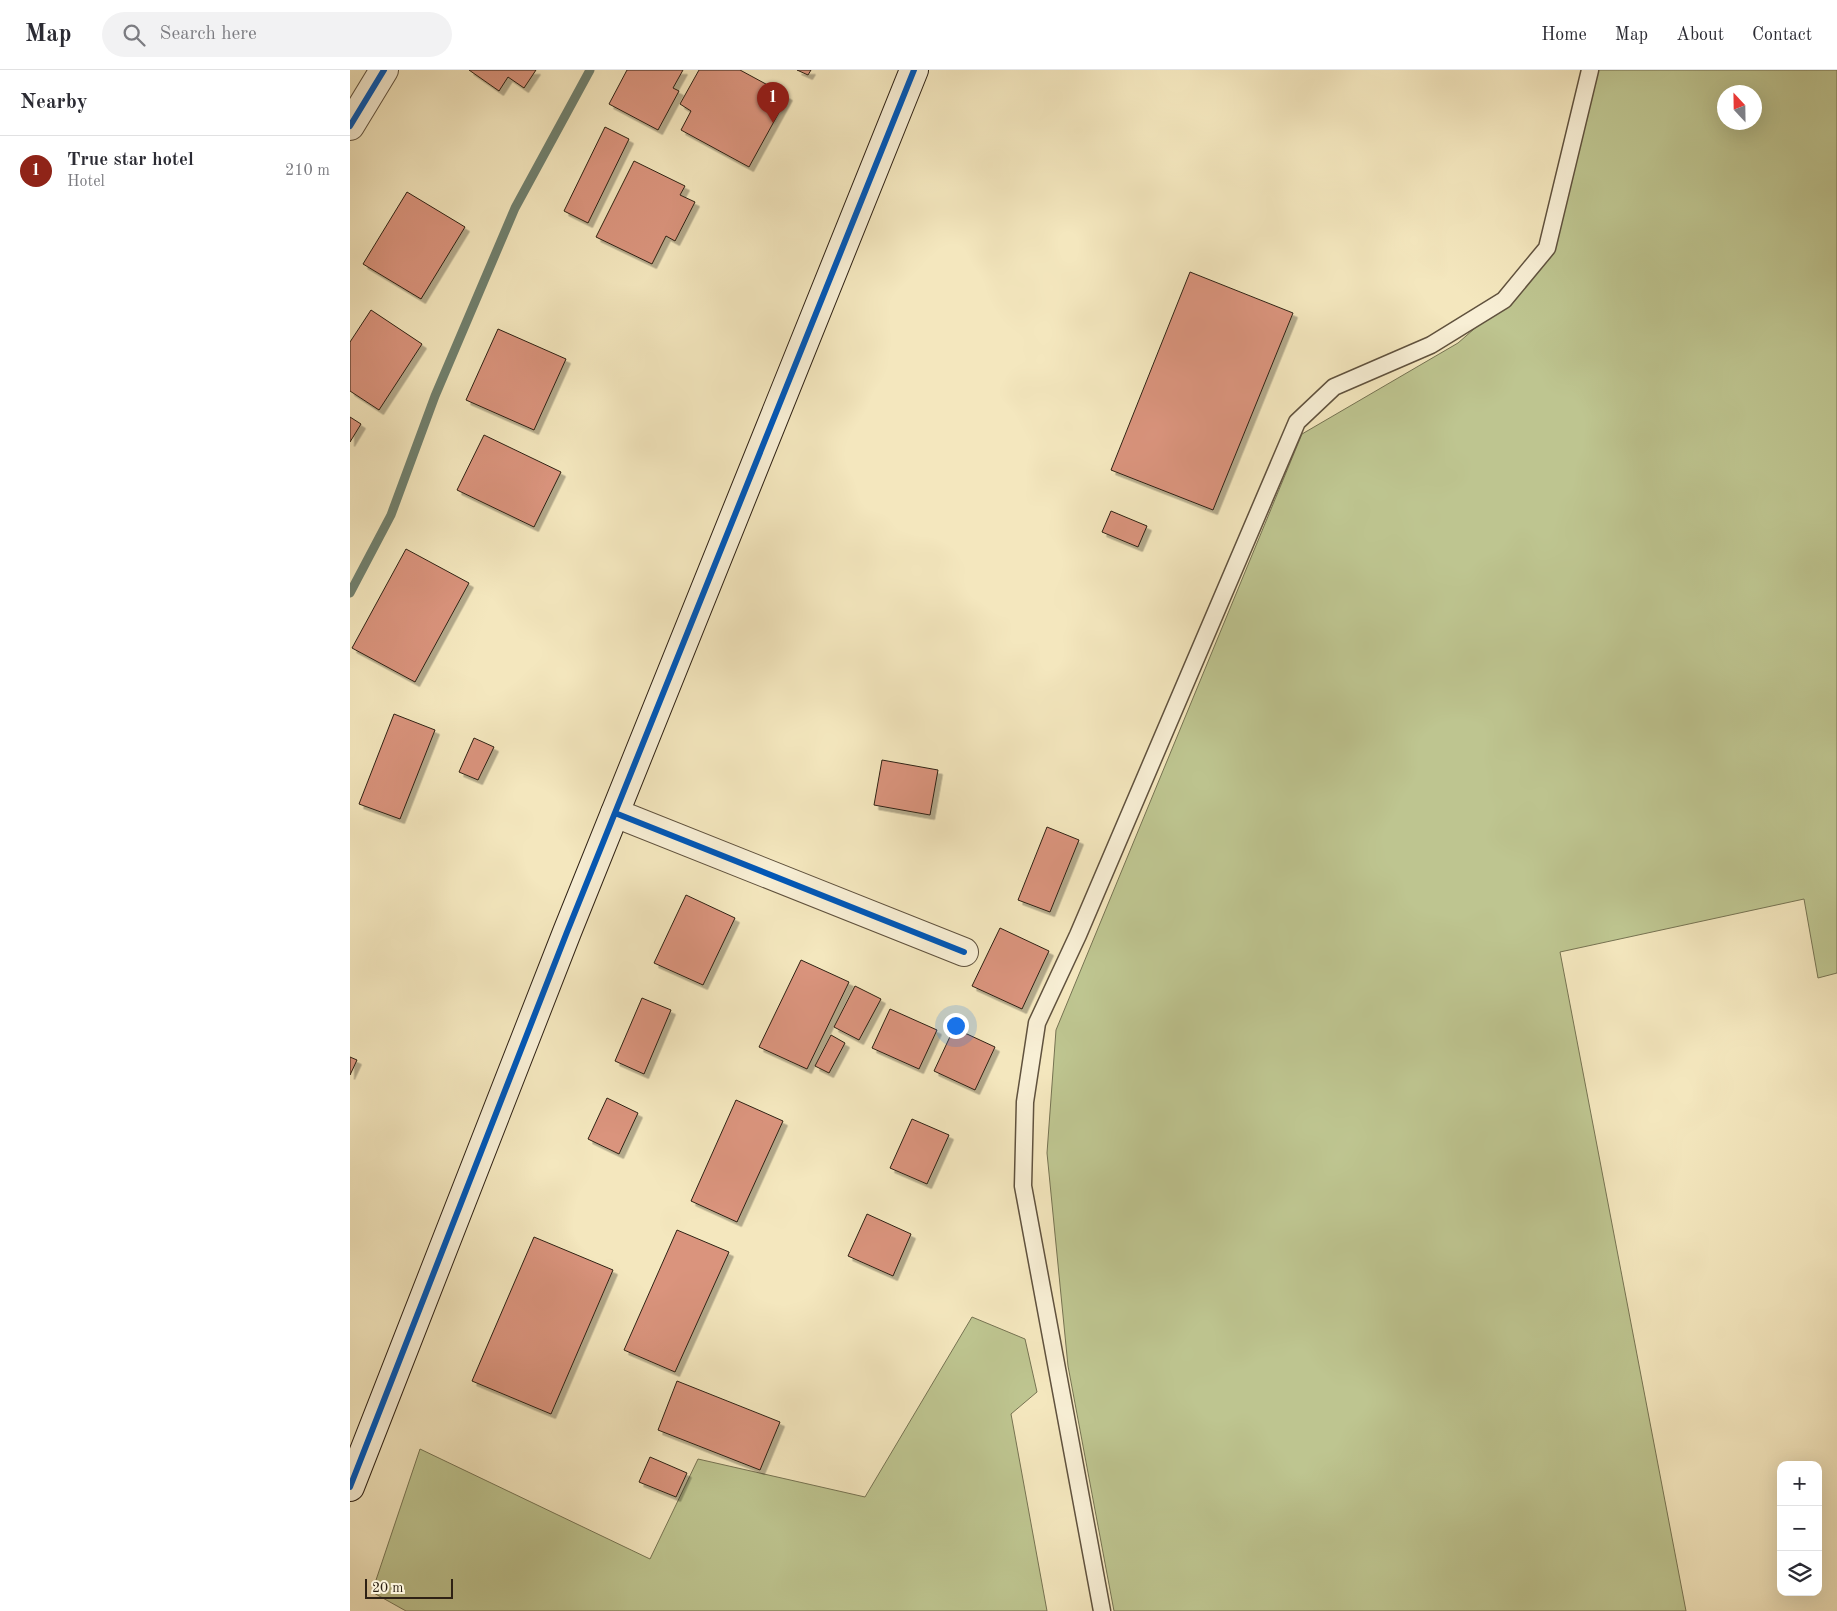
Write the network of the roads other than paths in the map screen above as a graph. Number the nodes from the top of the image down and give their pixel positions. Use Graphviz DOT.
graph roads {
  1 [pos="914,70"];
  2 [pos="1590,70"];
  3 [pos="379,72"];
  4 [pos="350,126"];
  5 [pos="616,813"];
  6 [pos="964,952"];
  7 [pos="350,1487"];
  8 [pos="1102,1611"];
  1 -- 5 [label="street"];
  2 -- 8 [label="lane"];
  3 -- 4 [label="street"];
  5 -- 6 [label="street"];
  5 -- 7 [label="street"];
}
